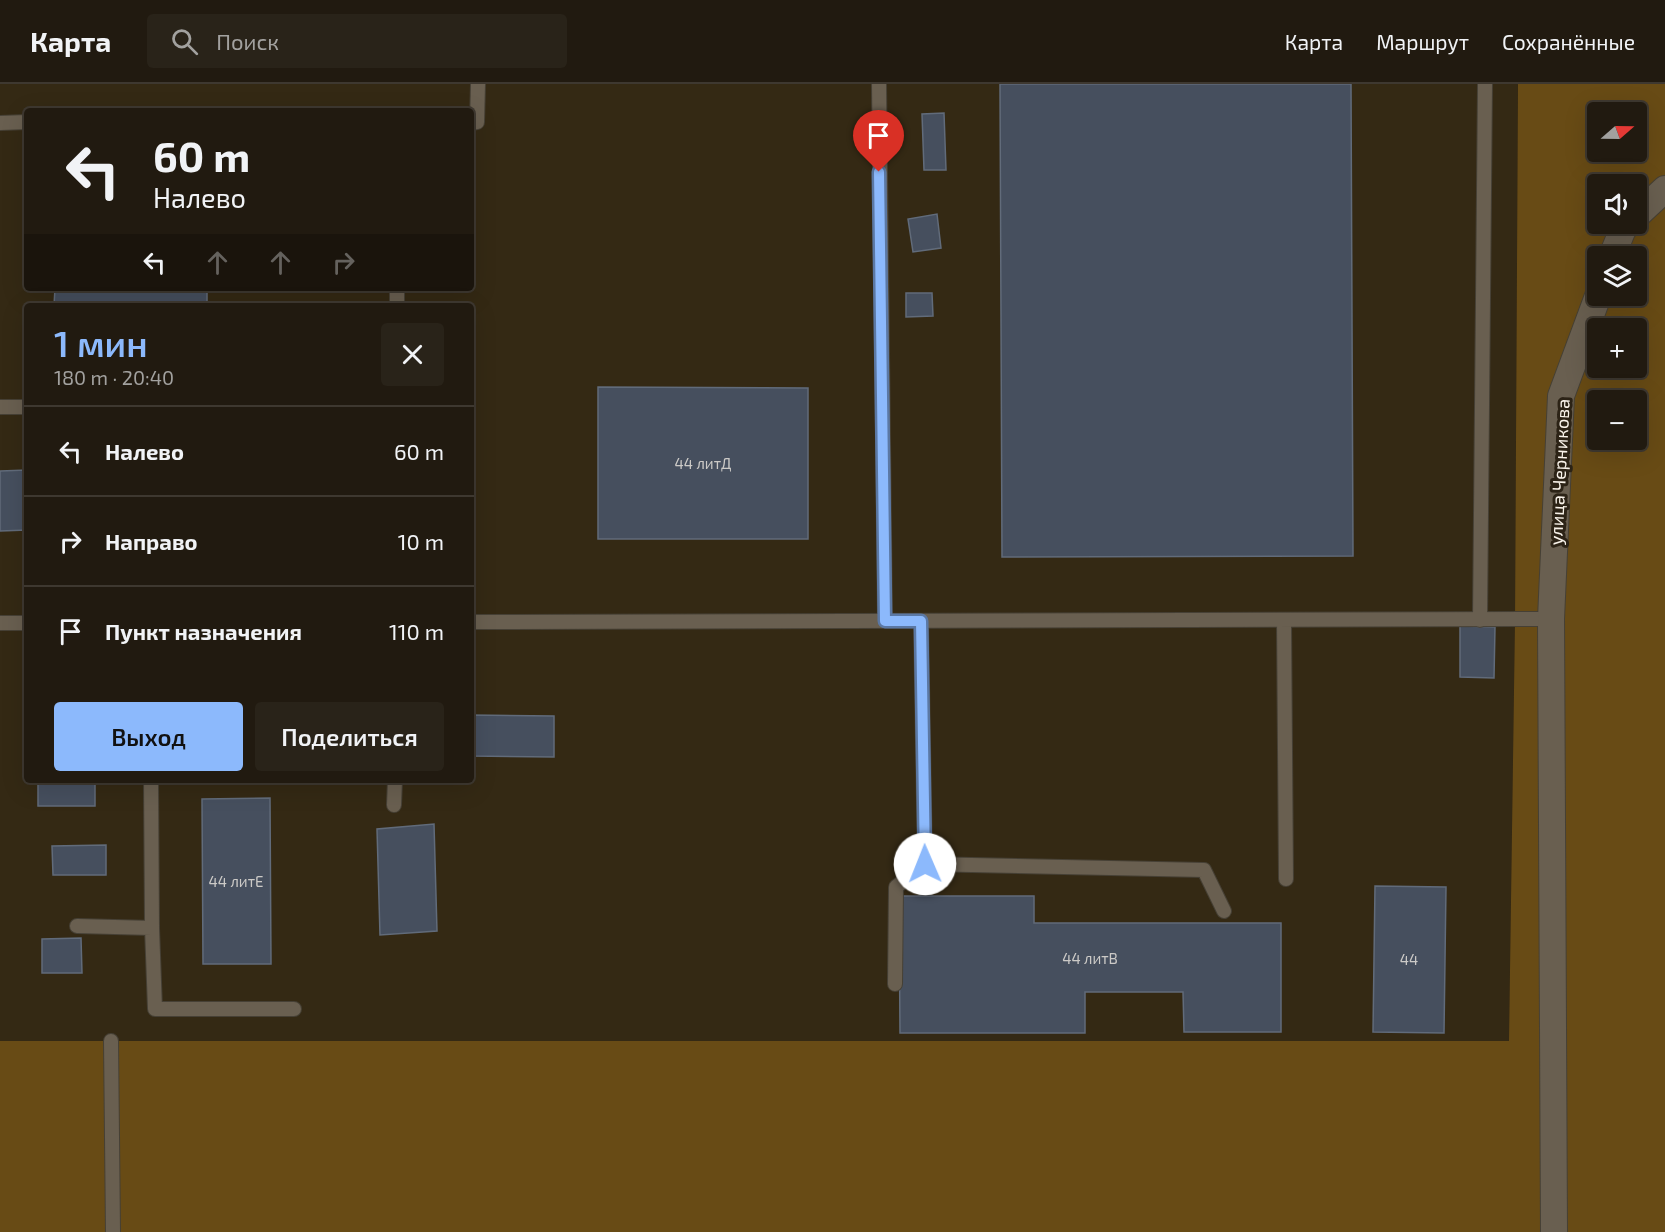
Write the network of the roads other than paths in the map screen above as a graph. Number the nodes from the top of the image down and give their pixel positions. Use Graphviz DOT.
graph roads {
  1 [pos="478,84"];
  2 [pos="879,84"];
  3 [pos="1485,84"];
  4 [pos="24,122"];
  5 [pos="474,122"];
  6 [pos="0,123"];
  7 [pos="1665,189"];
  8 [pos="1647,206"];
  9 [pos="1594,306"];
  10 [pos="0,407"];
  11 [pos="24,407"];
  12 [pos="1551,619"];
  13 [pos="1284,620"];
  14 [pos="1480,620"];
  15 [pos="885,621"];
  16 [pos="921,621"];
  17 [pos="474,622"];
  18 [pos="0,623"];
  19 [pos="24,623"];
  20 [pos="151,783"];
  21 [pos="395,783"];
  22 [pos="394,805"];
  23 [pos="925,864"];
  24 [pos="1286,879"];
  25 [pos="1224,911"];
  26 [pos="76,926"];
  27 [pos="152,928"];
  28 [pos="895,984"];
  29 [pos="294,1009"];
  30 [pos="111,1041"];
  31 [pos="113,1232"];
  32 [pos="1554,1232"];
  1 -- 5 [label="lane"];
  2 -- 15 [label="lane"];
  3 -- 14 [label="lane"];
  4 -- 6 [label="lane"];
  7 -- 8 [label="street"];
  9 -- 12 [label="street, улица Черникова"];
  10 -- 11 [label="lane"];
  12 -- 14 [label="lane"];
  12 -- 32 [label="street, улица Черникова"];
  13 -- 14 [label="lane"];
  13 -- 16 [label="lane"];
  13 -- 24 [label="lane"];
  15 -- 16 [label="lane"];
  15 -- 17 [label="lane"];
  16 -- 23 [label="lane"];
  18 -- 19 [label="lane"];
  20 -- 27 [label="lane"];
  21 -- 22 [label="lane"];
  23 -- 25 [label="lane"];
  23 -- 28 [label="lane"];
  26 -- 27 [label="lane"];
  27 -- 29 [label="lane"];
  30 -- 31 [label="lane"];
}
